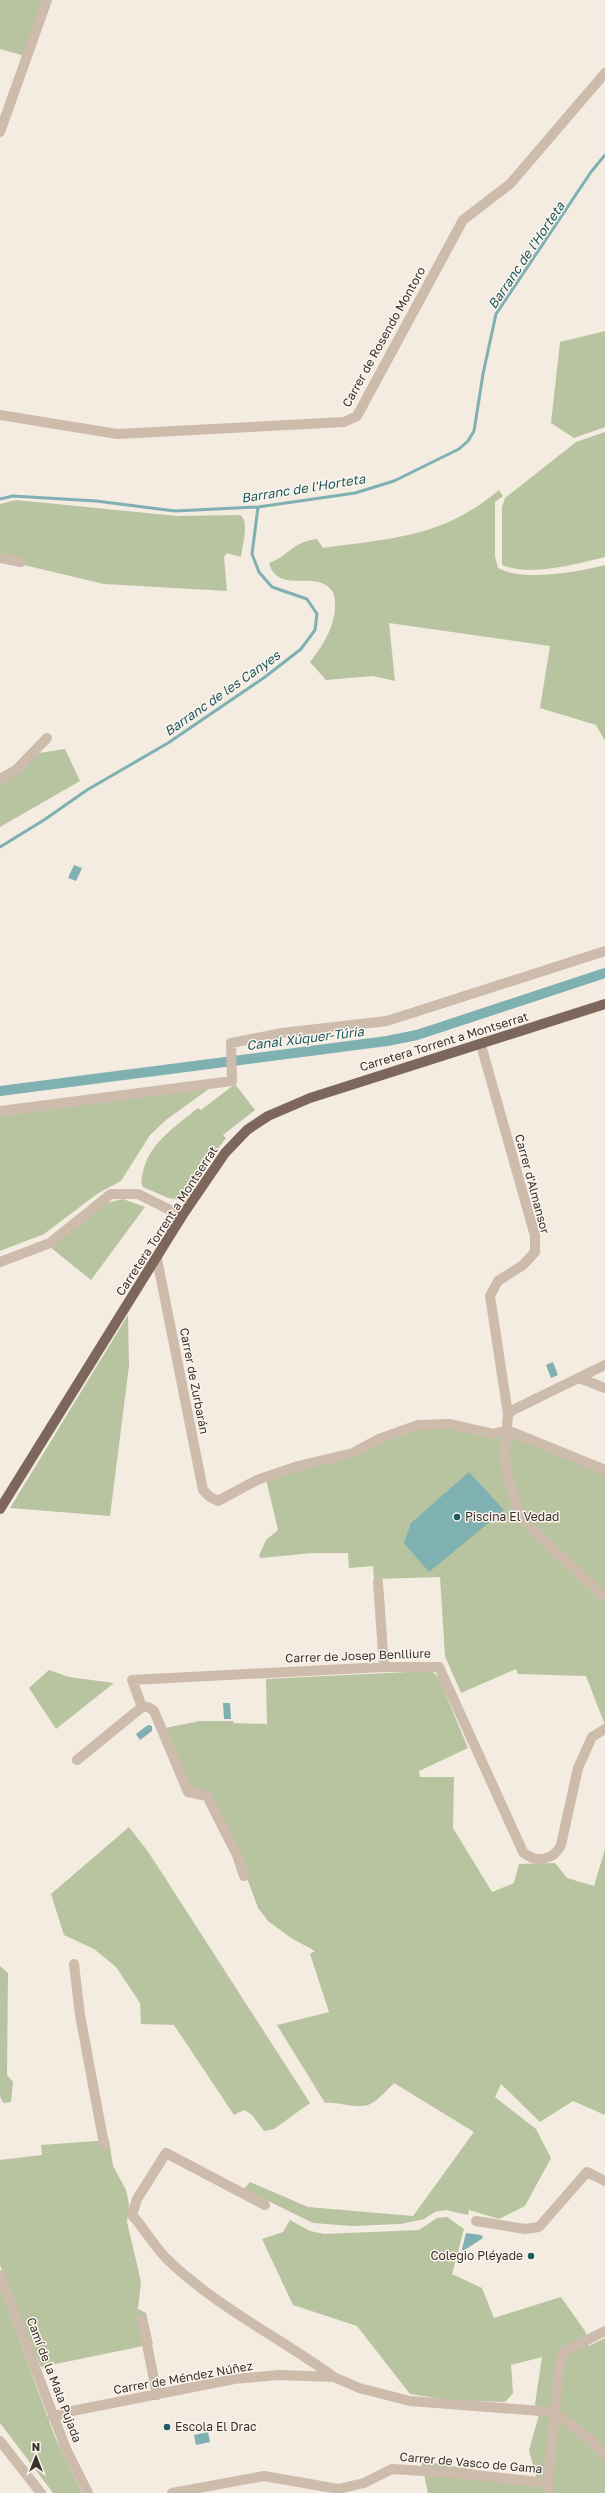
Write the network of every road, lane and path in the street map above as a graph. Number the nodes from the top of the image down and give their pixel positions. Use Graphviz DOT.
graph roads {
  1 [pos="47,0"];
  2 [pos="605,73"];
  3 [pos="0,132"];
  4 [pos="0,415"];
  5 [pos="0,558"];
  6 [pos="20,562"];
  7 [pos="47,738"];
  8 [pos="0,779"];
  9 [pos="605,952"];
  10 [pos="605,1004"];
  11 [pos="481,1045"];
  12 [pos="0,1111"];
  13 [pos="182,1216"];
  14 [pos="157,1259"];
  15 [pos="0,1262"];
  16 [pos="605,1365"];
  17 [pos="579,1378"];
  18 [pos="605,1388"];
  19 [pos="508,1414"];
  20 [pos="507,1430"];
  21 [pos="605,1470"];
  22 [pos="0,1509"];
  23 [pos="378,1582"];
  24 [pos="605,1597"];
  25 [pos="384,1667"];
  26 [pos="142,1707"];
  27 [pos="605,1728"];
  28 [pos="77,1760"];
  29 [pos="244,1876"];
  30 [pos="74,1964"];
  31 [pos="104,2144"];
  32 [pos="603,2179"];
  33 [pos="265,2205"];
  34 [pos="476,2221"];
  35 [pos="0,2275"];
  36 [pos="142,2319"];
  37 [pos="605,2331"];
  38 [pos="334,2376"];
  39 [pos="157,2395"];
  40 [pos="554,2412"];
  41 [pos="53,2417"];
  42 [pos="1,2443"];
  43 [pos="605,2456"];
  44 [pos="549,2488"];
  45 [pos="41,2493"];
  46 [pos="88,2493"];
  47 [pos="172,2493"];
  1 -- 3 [label="street"];
  2 -- 4 [label="street, Carrer de Rosendo Montoro"];
  5 -- 6 [label="street"];
  7 -- 8 [label="street"];
  9 -- 12 [label="street"];
  10 -- 11 [label="main road, Carretera Torrent a Montserrat"];
  11 -- 13 [label="main road, Carretera Torrent a Montserrat"];
  11 -- 19 [label="street, Carrer d'Almansor"];
  13 -- 14 [label="main road, Carretera Torrent a Montserrat"];
  13 -- 15 [label="street"];
  14 -- 20 [label="street, Carrer de Zurbarán"];
  14 -- 22 [label="main road, Carretera Torrent a Montserrat"];
  16 -- 17 [label="street"];
  17 -- 18 [label="street"];
  17 -- 19 [label="street"];
  19 -- 20 [label="street, Carrer d'Almansor"];
  20 -- 21 [label="street"];
  20 -- 24 [label="street, Carrer d'Almansor"];
  23 -- 25 [label="street"];
  25 -- 26 [label="street, Carrer de Josep Benlliure"];
  25 -- 27 [label="street, Carrer de Josep Benlliure"];
  26 -- 28 [label="street"];
  26 -- 29 [label="street"];
  30 -- 31 [label="street"];
  32 -- 34 [label="street"];
  33 -- 38 [label="street"];
  35 -- 41 [label="street, Camí de la Mala Pujada"];
  36 -- 39 [label="street"];
  37 -- 40 [label="street"];
  38 -- 39 [label="street, Carrer de Méndez Núñez"];
  38 -- 40 [label="street, Carrer de Méndez Núñez"];
  39 -- 41 [label="street, Carrer de Méndez Núñez"];
  40 -- 43 [label="street"];
  40 -- 44 [label="street"];
  41 -- 46 [label="street, Camí de la Mala Pujada"];
  42 -- 45 [label="street"];
  44 -- 47 [label="street, Carrer de Vasco de Gama"];
}
